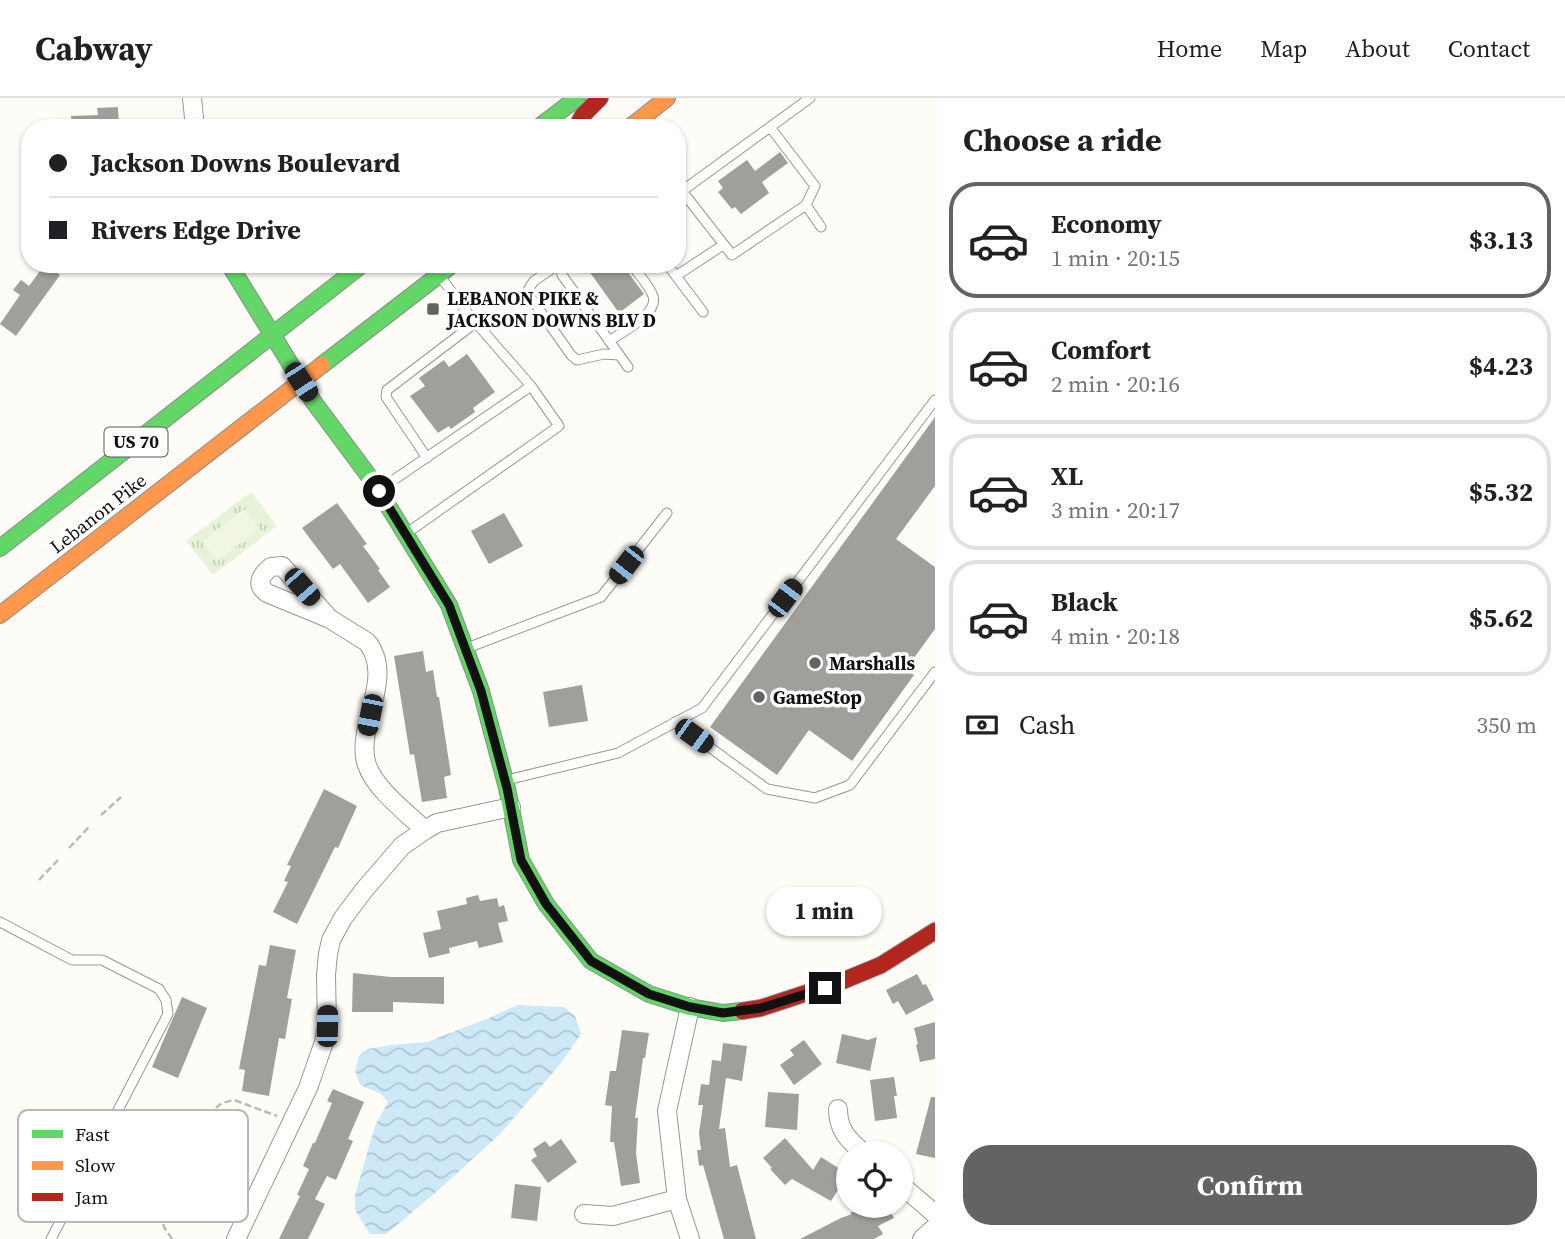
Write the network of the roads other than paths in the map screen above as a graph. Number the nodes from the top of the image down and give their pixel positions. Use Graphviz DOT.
graph roads {
  1 [pos="192,98"];
  2 [pos="577,98"];
  3 [pos="600,98"];
  4 [pos="667,98"];
  5 [pos="810,98"];
  6 [pos="194,119"];
  7 [pos="550,119"];
  8 [pos="580,119"];
  9 [pos="640,119"];
  10 [pos="770,127"];
  11 [pos="686,188"];
  12 [pos="686,196"];
  13 [pos="806,205"];
  14 [pos="821,227"];
  15 [pos="723,245"];
  16 [pos="686,269"];
  17 [pos="234,273"];
  18 [pos="352,273"];
  19 [pos="442,273"];
  20 [pos="547,273"];
  21 [pos="562,273"];
  22 [pos="637,273"];
  23 [pos="674,273"];
  24 [pos="681,273"];
  25 [pos="439,275"];
  26 [pos="676,276"];
  27 [pos="704,312"];
  28 [pos="475,323"];
  29 [pos="272,336"];
  30 [pos="609,341"];
  31 [pos="619,355"];
  32 [pos="628,367"];
  33 [pos="301,382"];
  34 [pos="531,386"];
  35 [pos="935,400"];
  36 [pos="427,458"];
  37 [pos="379,491"];
  38 [pos="667,513"];
  39 [pos="405,534"];
  40 [pos="0,548"];
  41 [pos="0,615"];
  42 [pos="330,620"];
  43 [pos="465,649"];
  44 [pos="935,672"];
  45 [pos="675,722"];
  46 [pos="505,781"];
  47 [pos="511,807"];
  48 [pos="425,831"];
  49 [pos="0,922"];
  50 [pos="934,934"];
  51 [pos="690,1007"];
  52 [pos="838,1109"];
  53 [pos="118,1110"];
  54 [pos="850,1141"];
  55 [pos="913,1195"];
  56 [pos="677,1199"];
  57 [pos="248,1214"];
  58 [pos="584,1214"];
  59 [pos="935,1214"];
  60 [pos="60,1222"];
  61 [pos="244,1222"];
  62 [pos="935,1227"];
  63 [pos="51,1239"];
  64 [pos="236,1239"];
  65 [pos="690,1239"];
  66 [pos="922,1239"];
  1 -- 6 [label="street"];
  2 -- 7 [label="main road"];
  3 -- 8 [label="main road"];
  4 -- 9 [label="main road"];
  5 -- 10 [label="lane"];
  10 -- 11 [label="lane"];
  10 -- 13 [label="lane"];
  12 -- 15 [label="lane"];
  13 -- 14 [label="lane"];
  13 -- 15 [label="lane"];
  15 -- 16 [label="lane"];
  17 -- 29 [label="main road"];
  18 -- 29 [label="main road, Lebanon Pike / US 70"];
  19 -- 25 [label="main road, Lebanon Pike / US 70"];
  20 -- 31 [label="lane"];
  21 -- 30 [label="lane"];
  22 -- 30 [label="lane"];
  23 -- 26 [label="lane"];
  24 -- 26 [label="lane"];
  25 -- 28 [label="lane"];
  25 -- 33 [label="main road, Lebanon Pike / US 70"];
  26 -- 27 [label="lane"];
  28 -- 34 [label="lane"];
  28 -- 36 [label="lane"];
  29 -- 33 [label="main road"];
  29 -- 40 [label="main road, Lebanon Pike / US 70"];
  30 -- 31 [label="lane"];
  31 -- 32 [label="lane"];
  33 -- 37 [label="main road"];
  33 -- 41 [label="main road, Lebanon Pike / US 70"];
  34 -- 36 [label="lane"];
  34 -- 39 [label="lane"];
  35 -- 45 [label="lane"];
  36 -- 37 [label="lane"];
  37 -- 39 [label="main road"];
  38 -- 43 [label="lane"];
  39 -- 43 [label="main road"];
  42 -- 48 [label="street"];
  43 -- 46 [label="main road"];
  44 -- 45 [label="lane"];
  45 -- 46 [label="lane"];
  46 -- 47 [label="main road"];
  47 -- 48 [label="street"];
  47 -- 51 [label="main road"];
  48 -- 57 [label="street"];
  49 -- 53 [label="lane"];
  50 -- 51 [label="main road"];
  51 -- 56 [label="street"];
  52 -- 54 [label="street"];
  55 -- 59 [label="street"];
  56 -- 58 [label="street"];
  56 -- 65 [label="street"];
  60 -- 63 [label="lane"];
  61 -- 64 [label="street"];
  62 -- 66 [label="street"];
}
